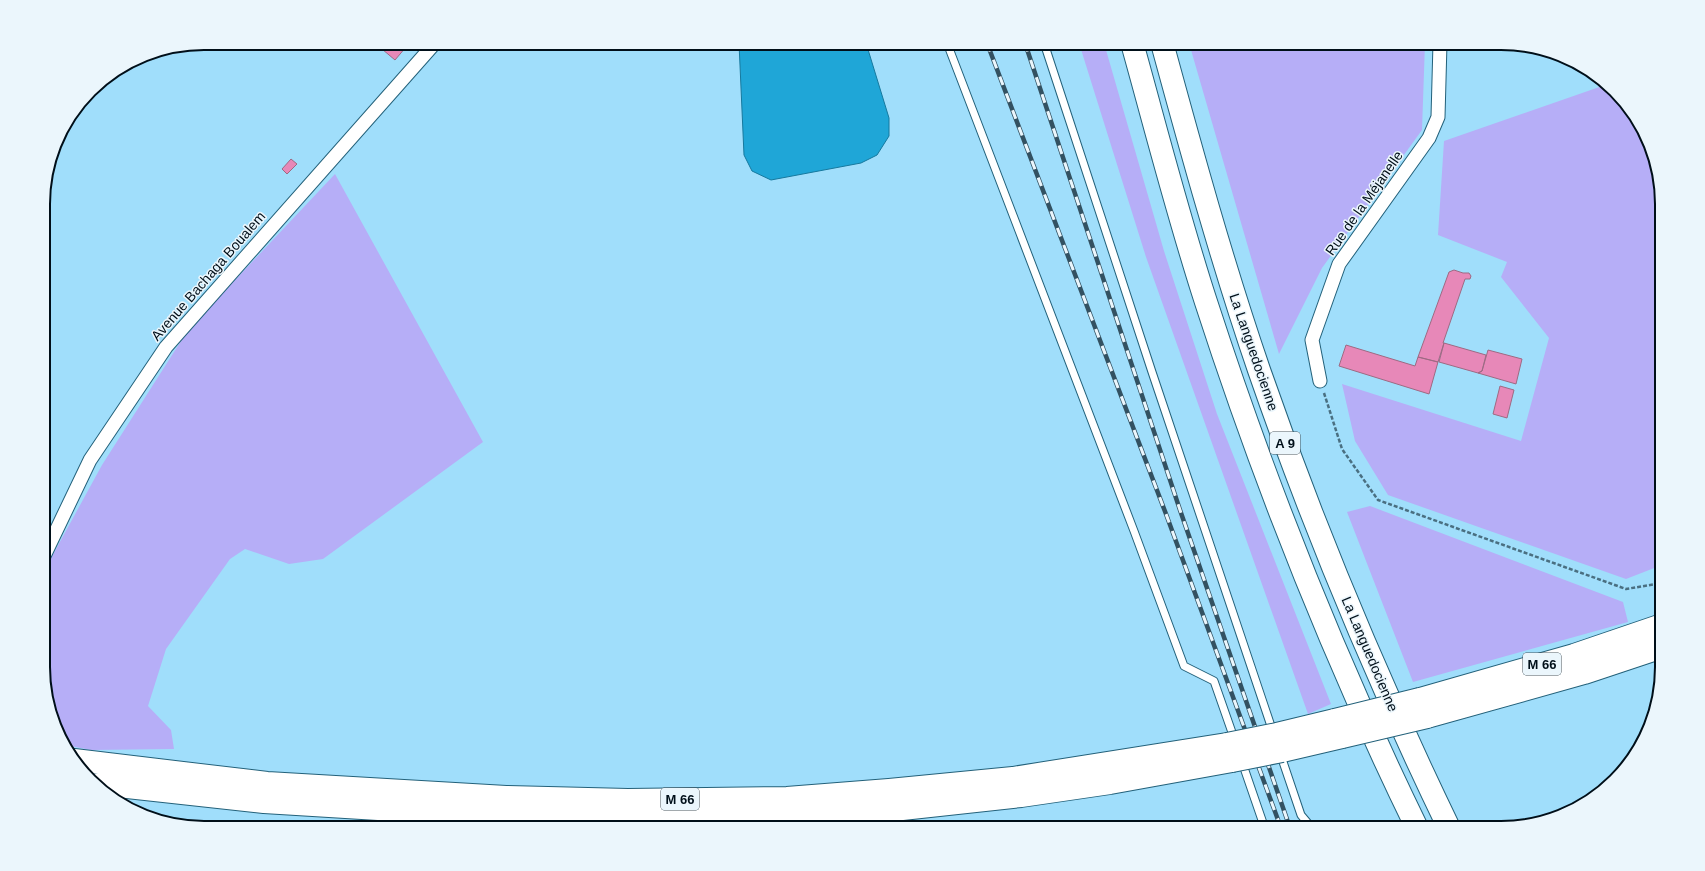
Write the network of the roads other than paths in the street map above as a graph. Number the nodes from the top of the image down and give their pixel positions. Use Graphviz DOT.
graph roads {
  1 [pos="430,50"];
  2 [pos="950,50"];
  3 [pos="1046,50"];
  4 [pos="1134,50"];
  5 [pos="1164,50"];
  6 [pos="1440,50"];
  7 [pos="1320,381"];
  8 [pos="50,543"];
  9 [pos="1655,627"];
  10 [pos="1655,649"];
  11 [pos="1423,708"];
  12 [pos="1234,752"];
  13 [pos="82,761"];
  14 [pos="105,785"];
  15 [pos="1263,821"];
  16 [pos="1306,821"];
  17 [pos="1414,821"];
  18 [pos="1446,821"];
  1 -- 8 [label="street, Avenue Bachaga Boualem"];
  2 -- 12 [label="lane"];
  3 -- 16 [label="lane"];
  4 -- 17 [label="highway, La Languedocienne / A 9"];
  5 -- 18 [label="highway, La Languedocienne / A 9"];
  6 -- 7 [label="street, Rue de la Méjanelle"];
  9 -- 11 [label="highway, M 66"];
  10 -- 11 [label="highway, M 66"];
  11 -- 12 [label="highway, M 66, bridge"];
  12 -- 13 [label="highway, M 66"];
  12 -- 14 [label="highway, M 66"];
  12 -- 15 [label="lane"];
}
